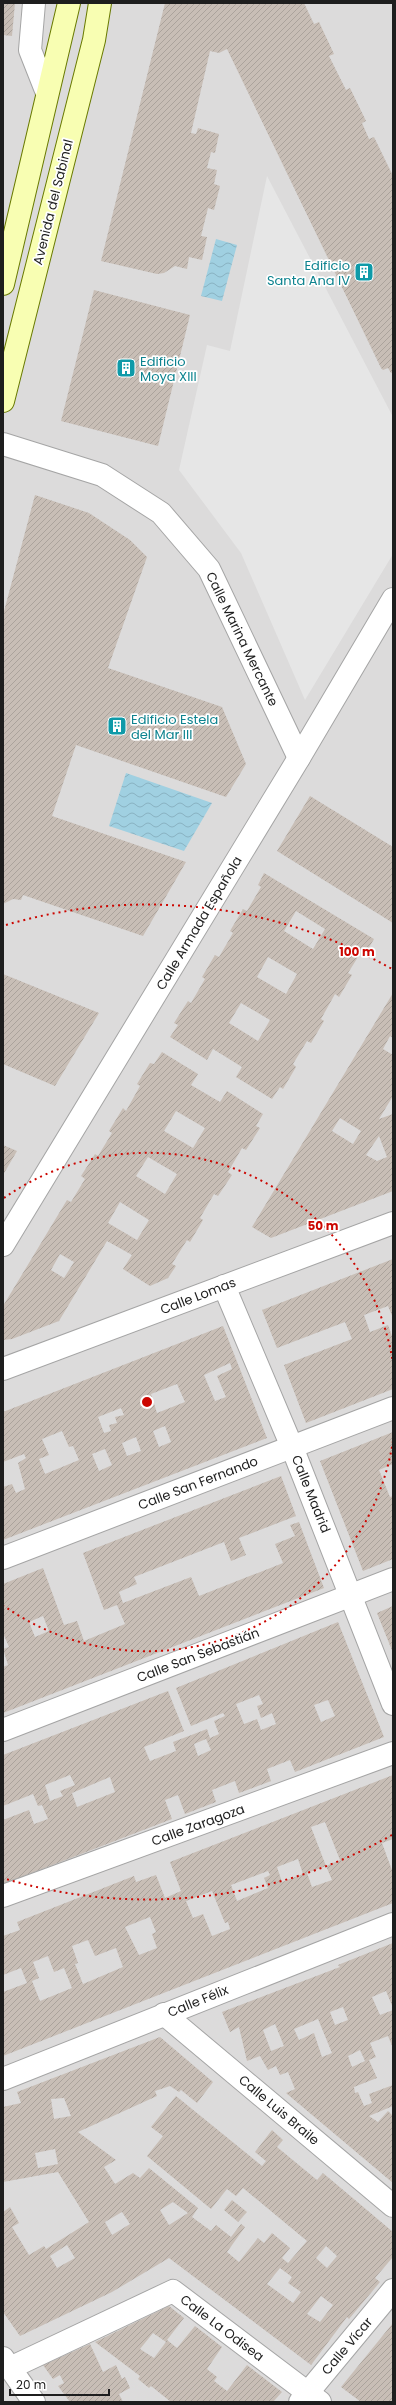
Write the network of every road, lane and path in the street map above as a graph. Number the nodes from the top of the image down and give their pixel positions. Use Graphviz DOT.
graph roads {
  1 [pos="34,3"];
  2 [pos="69,3"];
  3 [pos="100,3"];
  4 [pos="48,93"];
  5 [pos="3,284"];
  6 [pos="3,401"];
  7 [pos="3,444"];
  8 [pos="393,599"];
  9 [pos="299,758"];
  10 [pos="393,1223"];
  11 [pos="3,1245"];
  12 [pos="224,1286"];
  13 [pos="3,1369"];
  14 [pos="393,1408"];
  15 [pos="292,1447"];
  16 [pos="3,1558"];
  17 [pos="393,1579"];
  18 [pos="351,1595"];
  19 [pos="393,1704"];
  20 [pos="3,1730"];
  21 [pos="393,1753"];
  22 [pos="3,1896"];
  23 [pos="393,1924"];
  24 [pos="164,2014"];
  25 [pos="3,2079"];
  26 [pos="393,2206"];
  27 [pos="393,2290"];
  28 [pos="6,2363"];
  29 [pos="309,2399"];
  30 [pos="34,2402"];
  1 -- 4 [label="street"];
  2 -- 4 [label="main road"];
  3 -- 6 [label="main road, Avenida del Sabinal"];
  4 -- 5 [label="main road"];
  7 -- 9 [label="street, Calle Marina Mercante"];
  8 -- 9 [label="street, Calle Armada Española"];
  9 -- 11 [label="street, Calle Armada Española"];
  10 -- 12 [label="street, Calle Lomas"];
  12 -- 13 [label="street, Calle Lomas"];
  12 -- 15 [label="street, Calle Madrid"];
  14 -- 15 [label="street, Calle San Fernando"];
  15 -- 16 [label="street, Calle San Fernando"];
  15 -- 18 [label="street, Calle Madrid"];
  17 -- 18 [label="street, Calle San Sebastián"];
  18 -- 19 [label="street, Calle Madrid"];
  18 -- 20 [label="street, Calle San Sebastián"];
  21 -- 22 [label="street, Calle Zaragoza"];
  23 -- 24 [label="street, Calle Félix"];
  24 -- 25 [label="street, Calle Félix"];
  24 -- 26 [label="street, Calle Luis Braile"];
  27 -- 29 [label="street, Calle Vícar"];
  28 -- 29 [label="street, Calle La Odisea"];
  28 -- 30 [label="street"];
}
